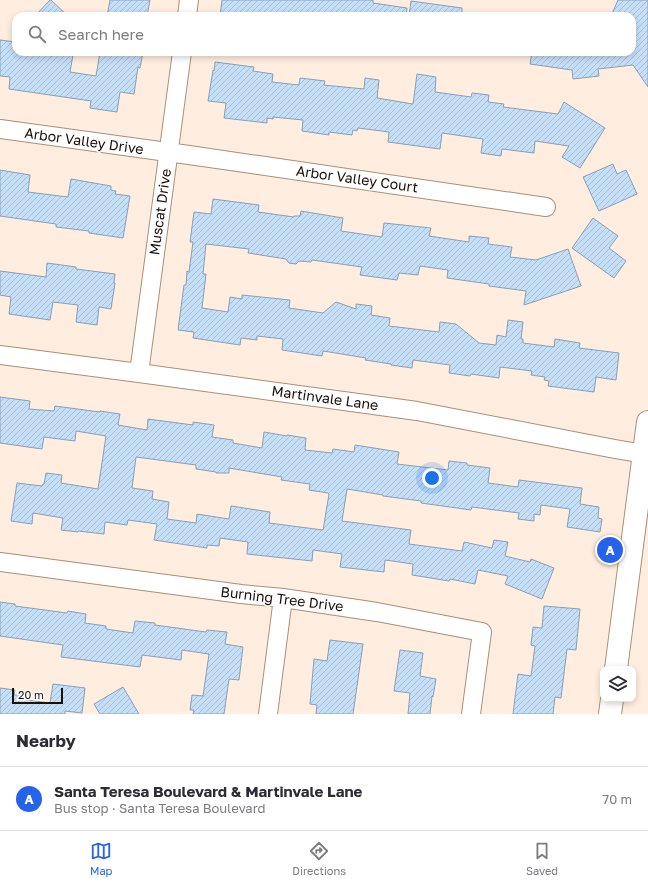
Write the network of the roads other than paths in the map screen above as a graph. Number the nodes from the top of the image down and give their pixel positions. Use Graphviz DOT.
graph roads {
  1 [pos="189,0"];
  2 [pos="188,12"];
  3 [pos="181,56"];
  4 [pos="0,129"];
  5 [pos="168,152"];
  6 [pos="546,207"];
  7 [pos="0,355"];
  8 [pos="139,373"];
  9 [pos="648,422"];
  10 [pos="646,453"];
  11 [pos="0,562"];
  12 [pos="283,598"];
  13 [pos="616,666"];
  14 [pos="612,702"];
  15 [pos="268,714"];
  16 [pos="471,714"];
  17 [pos="610,714"];
  1 -- 2 [label="street"];
  3 -- 5 [label="street, Muscat Drive"];
  4 -- 5 [label="street, Arbor Valley Drive"];
  5 -- 6 [label="street, Arbor Valley Court"];
  5 -- 8 [label="street, Muscat Drive"];
  7 -- 8 [label="street, Martinvale Lane"];
  8 -- 10 [label="street, Martinvale Lane"];
  9 -- 10 [label="main road"];
  10 -- 13 [label="main road"];
  11 -- 12 [label="street, Burning Tree Drive"];
  12 -- 15 [label="street"];
  12 -- 16 [label="street, Burning Tree Drive"];
  14 -- 17 [label="main road"];
}
